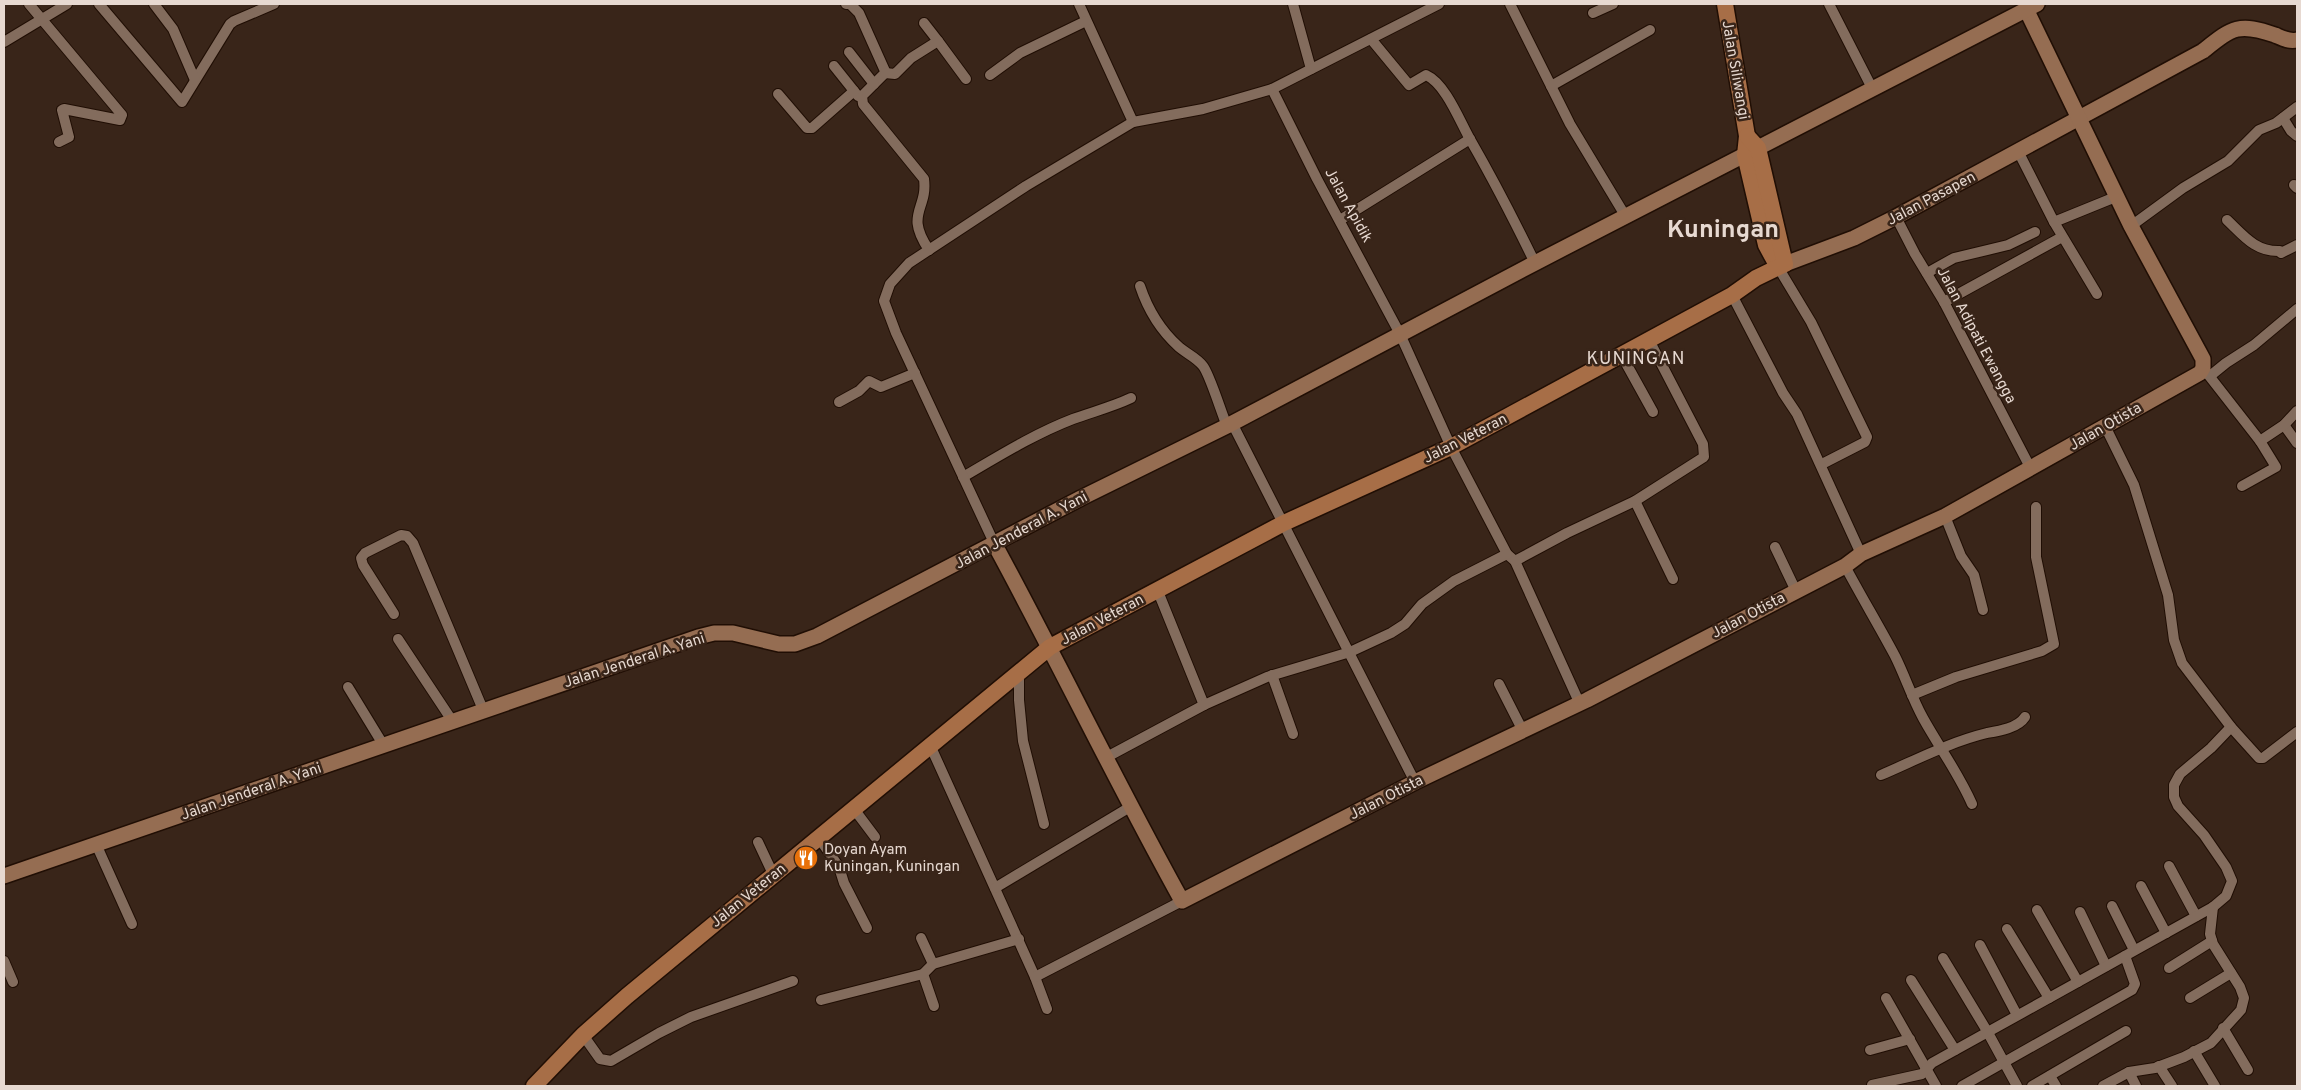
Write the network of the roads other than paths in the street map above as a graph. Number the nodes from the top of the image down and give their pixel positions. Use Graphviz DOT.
graph roads {
  1 [pos="29,4"];
  2 [pos="67,4"];
  3 [pos="99,4"];
  4 [pos="154,4"];
  5 [pos="274,4"];
  6 [pos="846,4"];
  7 [pos="1079,4"];
  8 [pos="1293,4"];
  9 [pos="1439,4"];
  10 [pos="1510,4"];
  11 [pos="1613,4"];
  12 [pos="1725,4"];
  13 [pos="1829,4"];
  14 [pos="2032,7"];
  15 [pos="1593,13"];
  16 [pos="42,19"];
  17 [pos="1086,22"];
  18 [pos="924,23"];
  19 [pos="1650,30"];
  20 [pos="1371,39"];
  21 [pos="2297,40"];
  22 [pos="938,41"];
  23 [pos="4,42"];
  24 [pos="848,52"];
  25 [pos="834,66"];
  26 [pos="1311,69"];
  27 [pos="885,73"];
  28 [pos="990,75"];
  29 [pos="966,79"];
  30 [pos="195,80"];
  31 [pos="874,84"];
  32 [pos="1551,86"];
  33 [pos="1872,88"];
  34 [pos="1272,89"];
  35 [pos="854,91"];
  36 [pos="778,94"];
  37 [pos="862,100"];
  38 [pos="2297,107"];
  39 [pos="2079,118"];
  40 [pos="2283,118"];
  41 [pos="1133,122"];
  42 [pos="2297,136"];
  43 [pos="1470,139"];
  44 [pos="59,142"];
  45 [pos="1750,146"];
  46 [pos="2018,151"];
  47 [pos="2118,196"];
  48 [pos="1626,217"];
  49 [pos="1896,217"];
  50 [pos="1340,220"];
  51 [pos="2226,220"];
  52 [pos="2054,222"];
  53 [pos="2131,226"];
  54 [pos="2035,232"];
  55 [pos="2062,237"];
  56 [pos="2297,245"];
  57 [pos="929,250"];
  58 [pos="1535,263"];
  59 [pos="1781,266"];
  60 [pos="1927,273"];
  61 [pos="1140,286"];
  62 [pos="2098,294"];
  63 [pos="1732,295"];
  64 [pos="1944,302"];
  65 [pos="2297,310"];
  66 [pos="1400,334"];
  67 [pos="1649,340"];
  68 [pos="1622,356"];
  69 [pos="2207,372"];
  70 [pos="915,374"];
  71 [pos="1131,398"];
  72 [pos="839,402"];
  73 [pos="2297,411"];
  74 [pos="1653,412"];
  75 [pos="1230,425"];
  76 [pos="2105,426"];
  77 [pos="2284,426"];
  78 [pos="2260,441"];
  79 [pos="2297,444"];
  80 [pos="1451,447"];
  81 [pos="1822,464"];
  82 [pos="2031,468"];
  83 [pos="963,477"];
  84 [pos="2242,486"];
  85 [pos="1635,501"];
  86 [pos="2036,507"];
  87 [pos="1944,516"];
  88 [pos="1284,523"];
  89 [pos="995,545"];
  90 [pos="1775,546"];
  91 [pos="1862,554"];
  92 [pos="1511,558"];
  93 [pos="1845,566"];
  94 [pos="1673,579"];
  95 [pos="1157,590"];
  96 [pos="1796,591"];
  97 [pos="1983,610"];
  98 [pos="394,614"];
  99 [pos="398,639"];
  100 [pos="1050,647"];
  101 [pos="1350,652"];
  102 [pos="1019,672"];
  103 [pos="1272,675"];
  104 [pos="1499,684"];
  105 [pos="348,686"];
  106 [pos="1912,695"];
  107 [pos="1579,702"];
  108 [pos="1204,704"];
  109 [pos="484,712"];
  110 [pos="2025,717"];
  111 [pos="453,722"];
  112 [pos="2231,727"];
  113 [pos="1523,731"];
  114 [pos="2297,732"];
  115 [pos="1293,734"];
  116 [pos="930,745"];
  117 [pos="384,746"];
  118 [pos="1942,748"];
  119 [pos="1105,758"];
  120 [pos="1881,775"];
  121 [pos="1415,782"];
  122 [pos="1972,804"];
  123 [pos="1130,807"];
  124 [pos="854,809"];
  125 [pos="1044,824"];
  126 [pos="875,837"];
  127 [pos="819,838"];
  128 [pos="758,842"];
  129 [pos="96,844"];
  130 [pos="2169,866"];
  131 [pos="774,874"];
  132 [pos="4,876"];
  133 [pos="2141,886"];
  134 [pos="995,888"];
  135 [pos="1182,901"];
  136 [pos="2112,906"];
  137 [pos="2212,907"];
  138 [pos="2037,910"];
  139 [pos="2080,912"];
  140 [pos="2196,916"];
  141 [pos="132,924"];
  142 [pos="867,928"];
  143 [pos="2007,929"];
  144 [pos="2166,933"];
  145 [pos="921,938"];
  146 [pos="1018,939"];
  147 [pos="2212,941"];
  148 [pos="1980,946"];
  149 [pos="2130,953"];
  150 [pos="1943,958"];
  151 [pos="4,961"];
  152 [pos="934,964"];
  153 [pos="2106,966"];
  154 [pos="2169,968"];
  155 [pos="2231,973"];
  156 [pos="923,974"];
  157 [pos="1036,977"];
  158 [pos="1911,980"];
  159 [pos="793,981"];
  160 [pos="13,982"];
  161 [pos="2078,982"];
  162 [pos="1886,998"];
  163 [pos="2049,998"];
  164 [pos="2190,998"];
  165 [pos="821,1000"];
  166 [pos="934,1006"];
  167 [pos="1047,1009"];
  168 [pos="2017,1015"];
  169 [pos="2223,1028"];
  170 [pos="1987,1031"];
  171 [pos="2126,1031"];
  172 [pos="583,1035"];
  173 [pos="1910,1039"];
  174 [pos="1870,1050"];
  175 [pos="1955,1050"];
  176 [pos="2194,1051"];
  177 [pos="2004,1062"];
  178 [pos="2159,1066"];
  179 [pos="1927,1068"];
  180 [pos="2248,1070"];
  181 [pos="2129,1072"];
  182 [pos="2050,1076"];
  183 [pos="1872,1085"];
  184 [pos="534,1086"];
  185 [pos="1936,1086"];
  186 [pos="1962,1086"];
  187 [pos="2017,1086"];
  188 [pos="2032,1086"];
  189 [pos="2056,1086"];
  190 [pos="2103,1086"];
  191 [pos="2136,1086"];
  192 [pos="2172,1086"];
  193 [pos="2215,1086"];
  1 -- 16 [label="street"];
  2 -- 16 [label="street"];
  3 -- 30 [label="street"];
  4 -- 30 [label="street"];
  5 -- 30 [label="street"];
  6 -- 27 [label="street"];
  7 -- 17 [label="street"];
  8 -- 26 [label="street"];
  9 -- 20 [label="street"];
  10 -- 32 [label="street"];
  11 -- 15 [label="street"];
  12 -- 45 [label="main road, Jalan Siliwangi"];
  13 -- 33 [label="street"];
  14 -- 33 [label="street, Jalan Jenderal A. Yani"];
  14 -- 39 [label="street"];
  16 -- 23 [label="street"];
  16 -- 44 [label="street"];
  17 -- 28 [label="street"];
  17 -- 41 [label="street"];
  18 -- 22 [label="street"];
  19 -- 32 [label="street"];
  20 -- 26 [label="street"];
  20 -- 43 [label="street"];
  21 -- 39 [label="street, Jalan Pasapen"];
  22 -- 27 [label="street"];
  22 -- 29 [label="street"];
  24 -- 31 [label="street"];
  25 -- 35 [label="street"];
  26 -- 34 [label="street"];
  27 -- 31 [label="street"];
  31 -- 37 [label="street"];
  32 -- 48 [label="street"];
  33 -- 45 [label="street, Jalan Jenderal A. Yani"];
  34 -- 41 [label="street"];
  34 -- 50 [label="street, Jalan Apidik"];
  35 -- 36 [label="street"];
  35 -- 37 [label="street"];
  37 -- 57 [label="street"];
  38 -- 40 [label="street"];
  39 -- 46 [label="street, Jalan Pasapen"];
  39 -- 47 [label="street"];
  40 -- 42 [label="street"];
  40 -- 53 [label="street"];
  41 -- 57 [label="street"];
  43 -- 50 [label="street"];
  43 -- 58 [label="street"];
  45 -- 48 [label="street, Jalan Jenderal A. Yani"];
  45 -- 59 [label="main road, Jalan Siliwangi"];
  46 -- 49 [label="street, Jalan Pasapen"];
  46 -- 52 [label="street"];
  47 -- 52 [label="street"];
  47 -- 53 [label="street"];
  48 -- 58 [label="street, Jalan Jenderal A. Yani"];
  49 -- 59 [label="street, Jalan Pasapen"];
  49 -- 60 [label="street, Jalan Adipati Ewangga"];
  50 -- 66 [label="street, Jalan Apidik"];
  51 -- 56 [label="street"];
  52 -- 55 [label="street"];
  53 -- 69 [label="street"];
  54 -- 60 [label="street"];
  55 -- 62 [label="street"];
  55 -- 64 [label="street"];
  57 -- 70 [label="street"];
  58 -- 66 [label="street, Jalan Jenderal A. Yani"];
  59 -- 63 [label="main road, Jalan Veteran"];
  59 -- 81 [label="street"];
  60 -- 64 [label="street, Jalan Adipati Ewangga"];
  61 -- 75 [label="street"];
  63 -- 67 [label="main road, Jalan Veteran"];
  63 -- 81 [label="street"];
  64 -- 82 [label="street, Jalan Adipati Ewangga"];
  65 -- 69 [label="street"];
  66 -- 75 [label="street, Jalan Jenderal A. Yani"];
  66 -- 80 [label="street, Jalan Apidik"];
  67 -- 68 [label="main road, Jalan Veteran"];
  67 -- 85 [label="street"];
  68 -- 74 [label="street"];
  68 -- 80 [label="main road, Jalan Veteran"];
  69 -- 76 [label="street, Jalan Otista"];
  69 -- 78 [label="street"];
  70 -- 72 [label="street"];
  70 -- 83 [label="street"];
  71 -- 83 [label="street"];
  73 -- 77 [label="street"];
  75 -- 88 [label="street"];
  75 -- 89 [label="street, Jalan Jenderal A. Yani"];
  76 -- 82 [label="street, Jalan Otista"];
  76 -- 112 [label="street"];
  77 -- 78 [label="street"];
  77 -- 79 [label="street"];
  78 -- 84 [label="street"];
  80 -- 88 [label="main road, Jalan Veteran"];
  80 -- 92 [label="street, Jalan Apidik"];
  81 -- 91 [label="street"];
  82 -- 87 [label="street, Jalan Otista"];
  83 -- 89 [label="street"];
  85 -- 92 [label="street"];
  85 -- 94 [label="street"];
  86 -- 106 [label="street"];
  87 -- 91 [label="street, Jalan Otista"];
  87 -- 97 [label="street"];
  88 -- 95 [label="main road, Jalan Veteran"];
  88 -- 101 [label="street"];
  89 -- 100 [label="street"];
  89 -- 109 [label="street, Jalan Jenderal A. Yani"];
  90 -- 96 [label="street"];
  91 -- 93 [label="street, Jalan Otista"];
  92 -- 101 [label="street"];
  92 -- 107 [label="street, Jalan Apidik"];
  93 -- 96 [label="street, Jalan Otista"];
  93 -- 106 [label="street"];
  95 -- 100 [label="main road, Jalan Veteran"];
  95 -- 108 [label="street"];
  96 -- 107 [label="street, Jalan Otista"];
  98 -- 109 [label="street"];
  99 -- 111 [label="street"];
  100 -- 102 [label="main road, Jalan Veteran"];
  100 -- 119 [label="street"];
  101 -- 103 [label="street"];
  101 -- 121 [label="street"];
  102 -- 116 [label="main road, Jalan Veteran"];
  102 -- 125 [label="street"];
  103 -- 108 [label="street"];
  103 -- 115 [label="street"];
  104 -- 113 [label="street"];
  105 -- 117 [label="street"];
  106 -- 118 [label="street"];
  107 -- 113 [label="street, Jalan Otista"];
  108 -- 119 [label="street"];
  109 -- 111 [label="street, Jalan Jenderal A. Yani"];
  110 -- 118 [label="street"];
  111 -- 117 [label="street, Jalan Jenderal A. Yani"];
  112 -- 114 [label="street"];
  112 -- 137 [label="street"];
  113 -- 121 [label="street, Jalan Otista"];
  116 -- 124 [label="main road, Jalan Veteran"];
  116 -- 134 [label="street"];
  117 -- 129 [label="street, Jalan Jenderal A. Yani"];
  118 -- 120 [label="street"];
  118 -- 122 [label="street"];
  119 -- 123 [label="street"];
  121 -- 135 [label="street, Jalan Otista"];
  123 -- 134 [label="street"];
  123 -- 135 [label="street"];
  124 -- 126 [label="street"];
  124 -- 127 [label="main road, Jalan Veteran"];
  127 -- 131 [label="main road, Jalan Veteran"];
  127 -- 142 [label="street"];
  128 -- 131 [label="street"];
  129 -- 132 [label="street, Jalan Jenderal A. Yani"];
  129 -- 141 [label="street"];
  130 -- 140 [label="street"];
  131 -- 172 [label="main road, Jalan Veteran"];
  133 -- 144 [label="street"];
  134 -- 146 [label="street"];
  135 -- 157 [label="street"];
  136 -- 149 [label="street"];
  137 -- 140 [label="street"];
  137 -- 147 [label="street"];
  138 -- 161 [label="street"];
  139 -- 153 [label="street"];
  140 -- 144 [label="street"];
  143 -- 163 [label="street"];
  144 -- 149 [label="street"];
  145 -- 152 [label="street"];
  146 -- 152 [label="street"];
  146 -- 157 [label="street"];
  147 -- 154 [label="street"];
  147 -- 155 [label="street"];
  148 -- 168 [label="street"];
  149 -- 153 [label="street"];
  149 -- 177 [label="street"];
  150 -- 170 [label="street"];
  151 -- 160 [label="street"];
  152 -- 156 [label="street"];
  153 -- 161 [label="street"];
  155 -- 164 [label="street"];
  155 -- 169 [label="street"];
  156 -- 165 [label="street"];
  156 -- 166 [label="street"];
  157 -- 167 [label="street"];
  158 -- 175 [label="street"];
  159 -- 172 [label="street"];
  161 -- 163 [label="street"];
  162 -- 173 [label="street"];
  163 -- 168 [label="street"];
  168 -- 170 [label="street"];
  169 -- 176 [label="street"];
  169 -- 180 [label="street"];
  170 -- 175 [label="street"];
  170 -- 177 [label="street"];
  171 -- 182 [label="street"];
  172 -- 184 [label="main road, Jalan Veteran"];
  173 -- 174 [label="street"];
  173 -- 179 [label="street"];
  175 -- 179 [label="street"];
  176 -- 178 [label="street"];
  176 -- 193 [label="street"];
  177 -- 186 [label="street"];
  177 -- 187 [label="street"];
  178 -- 181 [label="street"];
  178 -- 192 [label="street"];
  179 -- 183 [label="street"];
  179 -- 185 [label="street"];
  181 -- 190 [label="street"];
  181 -- 191 [label="street"];
  182 -- 188 [label="street"];
  182 -- 189 [label="street"];
}
